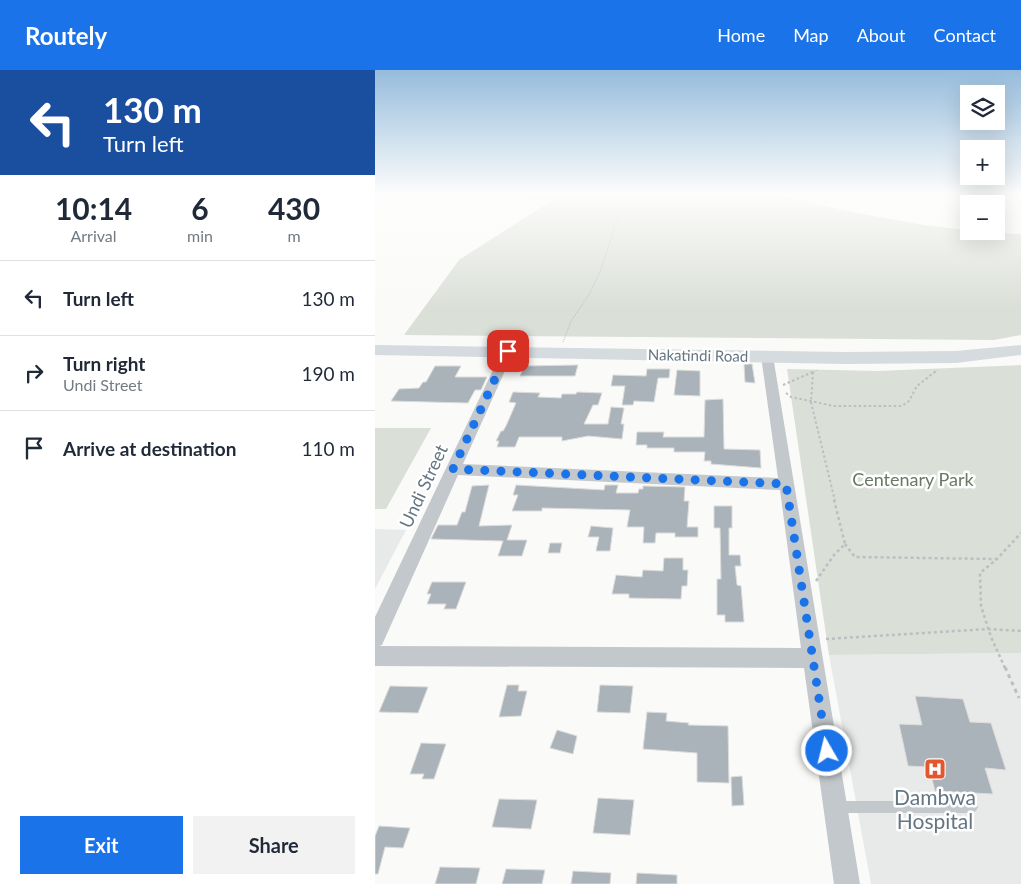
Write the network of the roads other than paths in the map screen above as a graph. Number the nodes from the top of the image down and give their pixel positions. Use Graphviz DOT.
graph roads {
  1 [pos="375,350"];
  2 [pos="1021,350"];
  3 [pos="508,351"];
  4 [pos="767,356"];
  5 [pos="453,469"];
  6 [pos="786,484"];
  7 [pos="375,638"];
  8 [pos="811,649"];
  9 [pos="375,656"];
  10 [pos="835,807"];
  11 [pos="972,807"];
  12 [pos="847,884"];
  1 -- 3 [label="highway, Nakatindi Road"];
  2 -- 4 [label="highway, Nakatindi Road"];
  3 -- 4 [label="highway, Nakatindi Road"];
  3 -- 5 [label="street, Undi Street"];
  4 -- 6 [label="street"];
  5 -- 6 [label="street"];
  5 -- 7 [label="street, Undi Street"];
  6 -- 8 [label="street"];
  8 -- 9 [label="street"];
  8 -- 10 [label="street"];
  10 -- 11 [label="lane"];
  10 -- 12 [label="street"];
}
